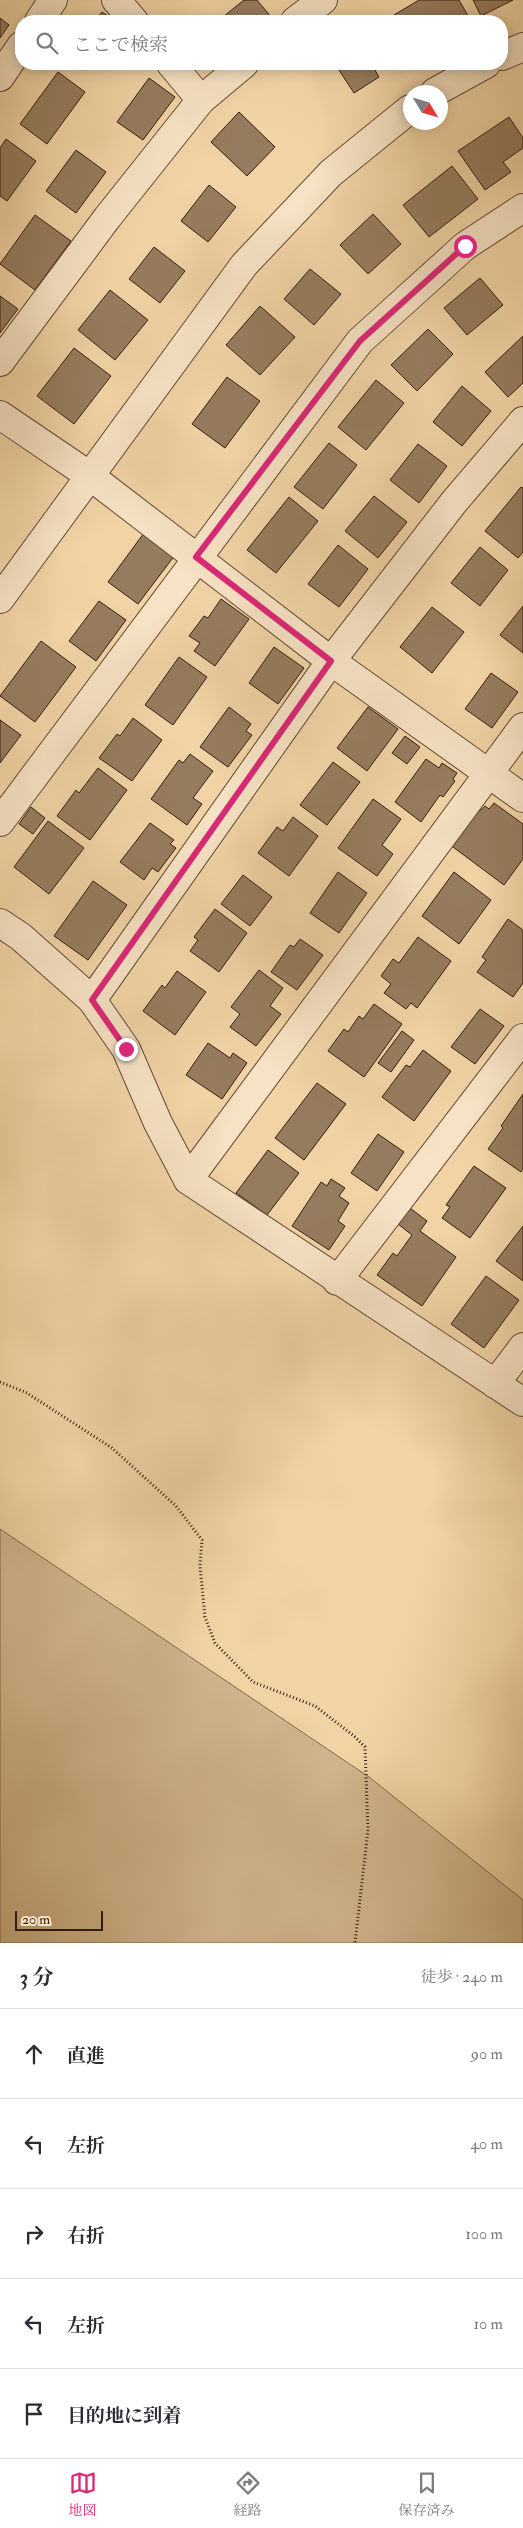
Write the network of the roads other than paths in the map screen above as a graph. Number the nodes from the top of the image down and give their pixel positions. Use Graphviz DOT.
graph roads {
  1 [pos="53,0"];
  2 [pos="116,0"];
  3 [pos="323,0"];
  4 [pos="43,15"];
  5 [pos="129,15"];
  6 [pos="304,15"];
  7 [pos="523,47"];
  8 [pos="508,53"];
  9 [pos="15,55"];
  10 [pos="176,70"];
  11 [pos="237,70"];
  12 [pos="475,70"];
  13 [pos="0,77"];
  14 [pos="448,85"];
  15 [pos="201,100"];
  16 [pos="403,115"];
  17 [pos="523,208"];
  18 [pos="0,362"];
  19 [pos="0,415"];
  20 [pos="523,422"];
  21 [pos="90,476"];
  22 [pos="196,557"];
  23 [pos="0,599"];
  24 [pos="331,661"];
  25 [pos="523,727"];
  26 [pos="489,774"];
  27 [pos="523,798"];
  28 [pos="0,822"];
  29 [pos="0,923"];
  30 [pos="92,1000"];
  31 [pos="523,1038"];
  32 [pos="188,1180"];
  33 [pos="338,1281"];
  34 [pos="523,1348"];
  35 [pos="495,1384"];
  36 [pos="523,1402"];
  1 -- 4 [label="street"];
  2 -- 5 [label="street"];
  3 -- 6 [label="street"];
  7 -- 8 [label="street"];
  9 -- 13 [label="street"];
  10 -- 15 [label="street"];
  11 -- 15 [label="street"];
  12 -- 14 [label="street"];
  15 -- 18 [label="street"];
  16 -- 21 [label="street"];
  17 -- 22 [label="street"];
  19 -- 21 [label="street"];
  20 -- 24 [label="street"];
  21 -- 22 [label="street"];
  21 -- 23 [label="street"];
  22 -- 24 [label="street"];
  22 -- 28 [label="street"];
  24 -- 26 [label="street"];
  24 -- 30 [label="street"];
  25 -- 26 [label="street"];
  26 -- 27 [label="street"];
  26 -- 32 [label="street"];
  29 -- 30 [label="street"];
  30 -- 32 [label="street"];
  31 -- 33 [label="street"];
  32 -- 33 [label="street"];
  33 -- 35 [label="street"];
  34 -- 35 [label="street"];
  35 -- 36 [label="street"];
}
